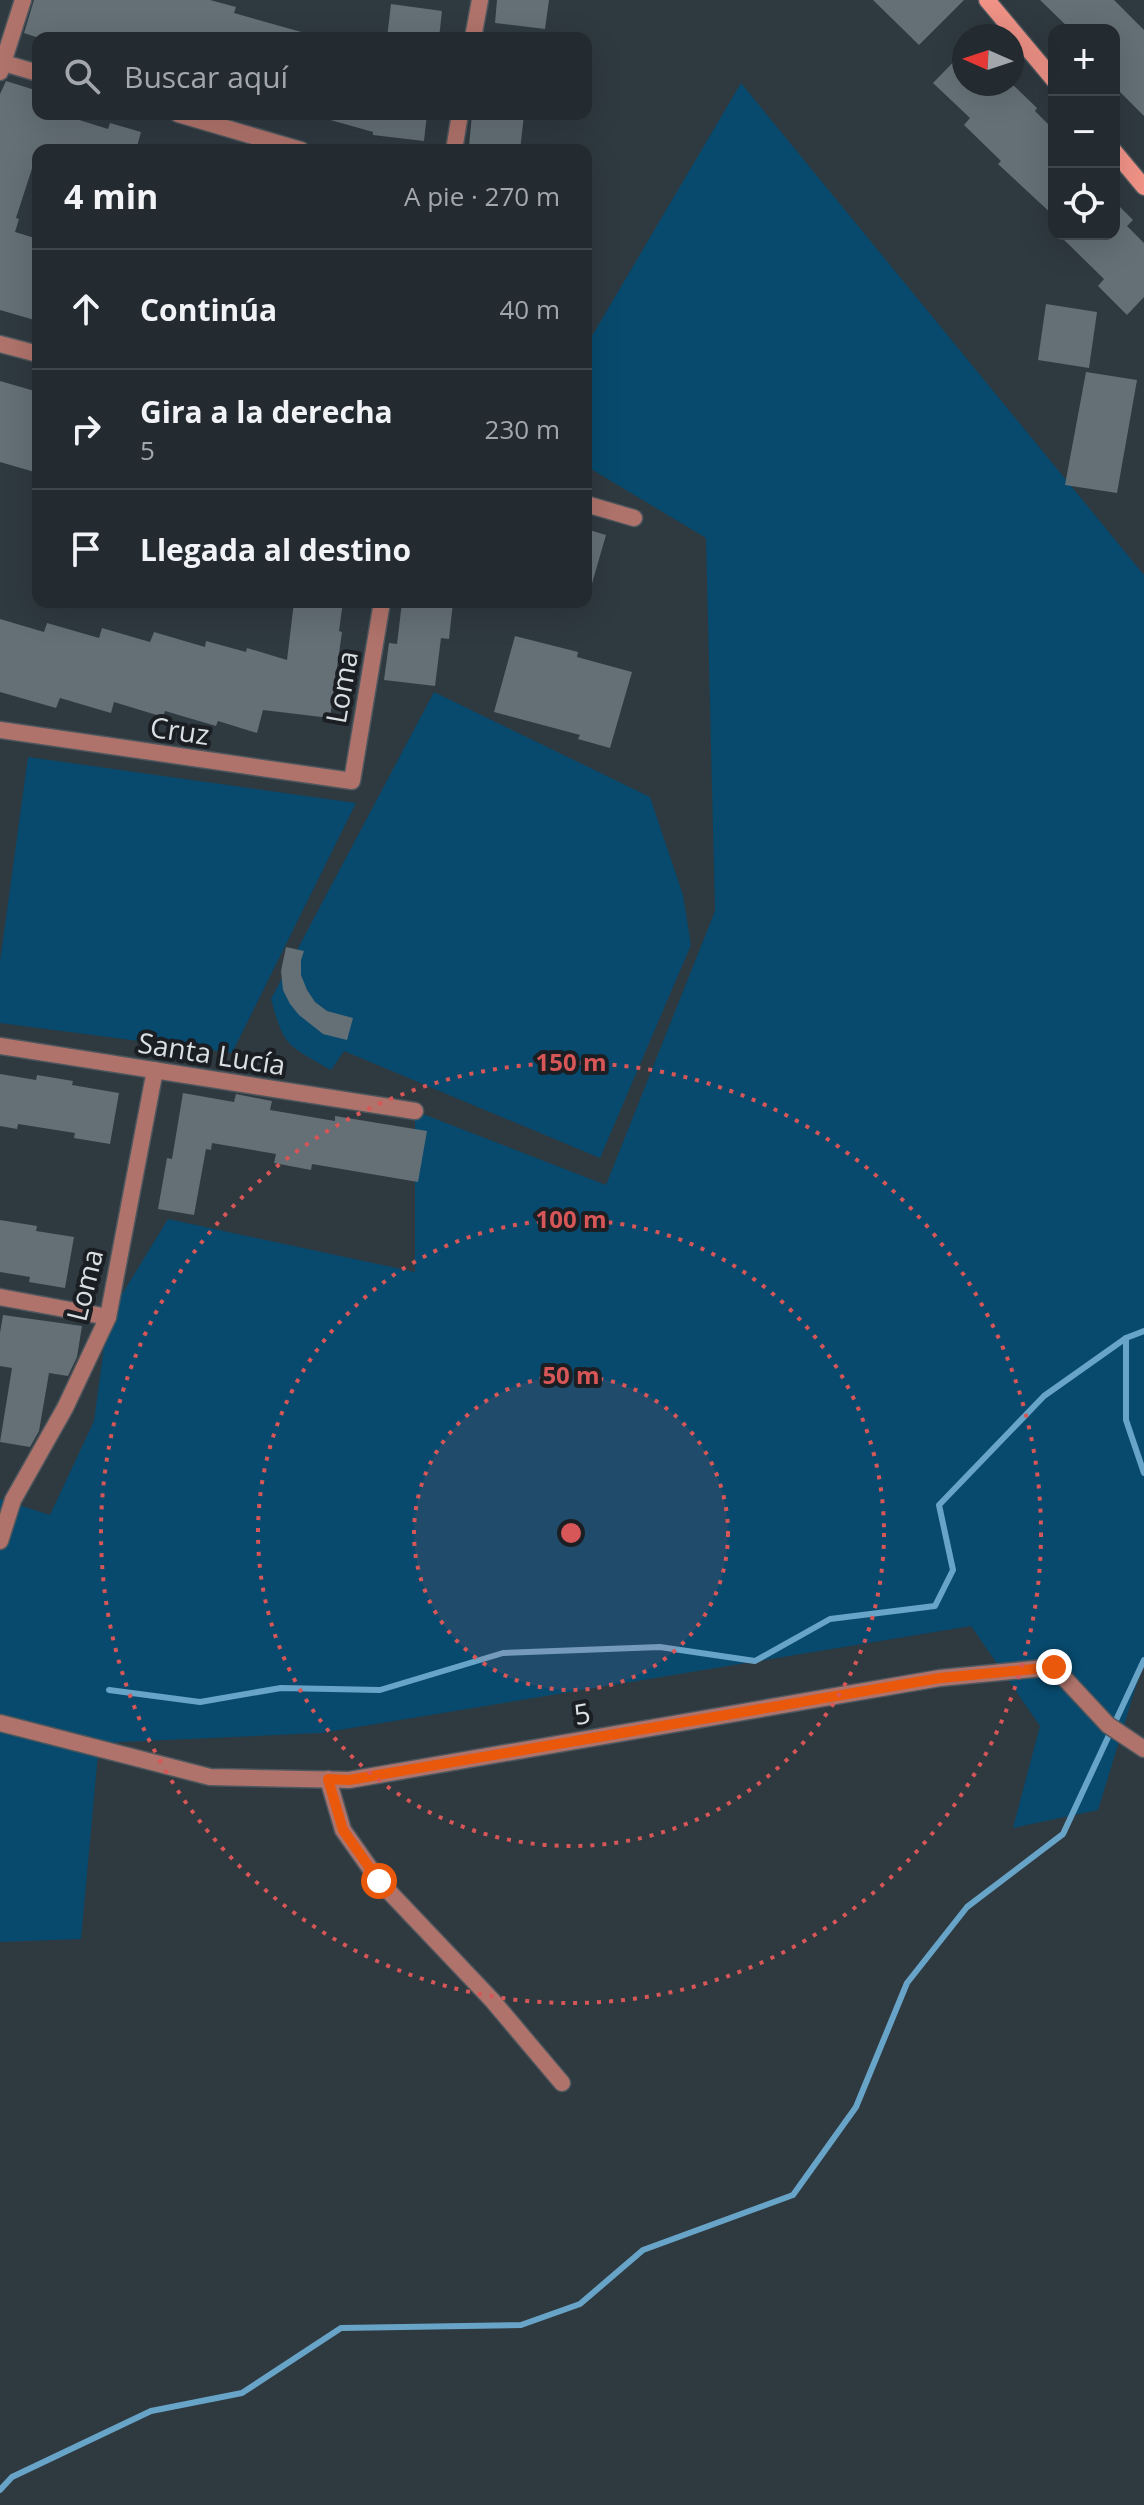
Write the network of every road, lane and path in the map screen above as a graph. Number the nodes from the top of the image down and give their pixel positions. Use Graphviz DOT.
graph roads {
  1 [pos="23,0"];
  2 [pos="480,0"];
  3 [pos="987,0"];
  4 [pos="474,32"];
  5 [pos="1,66"];
  6 [pos="32,72"];
  7 [pos="1048,73"];
  8 [pos="198,120"];
  9 [pos="459,120"];
  10 [pos="280,144"];
  11 [pos="455,144"];
  12 [pos="1120,158"];
  13 [pos="1144,187"];
  14 [pos="0,344"];
  15 [pos="32,352"];
  16 [pos="592,506"];
  17 [pos="634,518"];
  18 [pos="381,608"];
  19 [pos="0,730"];
  20 [pos="352,781"];
  21 [pos="0,1046"];
  22 [pos="155,1070"];
  23 [pos="415,1111"];
  24 [pos="0,1297"];
  25 [pos="108,1317"];
  26 [pos="0,1541"];
  27 [pos="0,1723"];
  28 [pos="1144,1749"];
  29 [pos="328,1779"];
  30 [pos="562,2083"];
  1 -- 5 [label="street"];
  2 -- 4 [label="street"];
  3 -- 7 [label="main road"];
  5 -- 6 [label="street"];
  8 -- 10 [label="street"];
  9 -- 11 [label="street"];
  12 -- 13 [label="main road"];
  14 -- 15 [label="street"];
  16 -- 17 [label="street"];
  18 -- 20 [label="street, Loma"];
  19 -- 20 [label="street, Cruz"];
  21 -- 22 [label="street, Santa Lucía"];
  22 -- 23 [label="street, Santa Lucía"];
  22 -- 25 [label="street, Loma"];
  24 -- 25 [label="street"];
  25 -- 26 [label="street, Loma"];
  27 -- 29 [label="street, 5"];
  28 -- 29 [label="street, 5"];
  29 -- 30 [label="street"];
}
